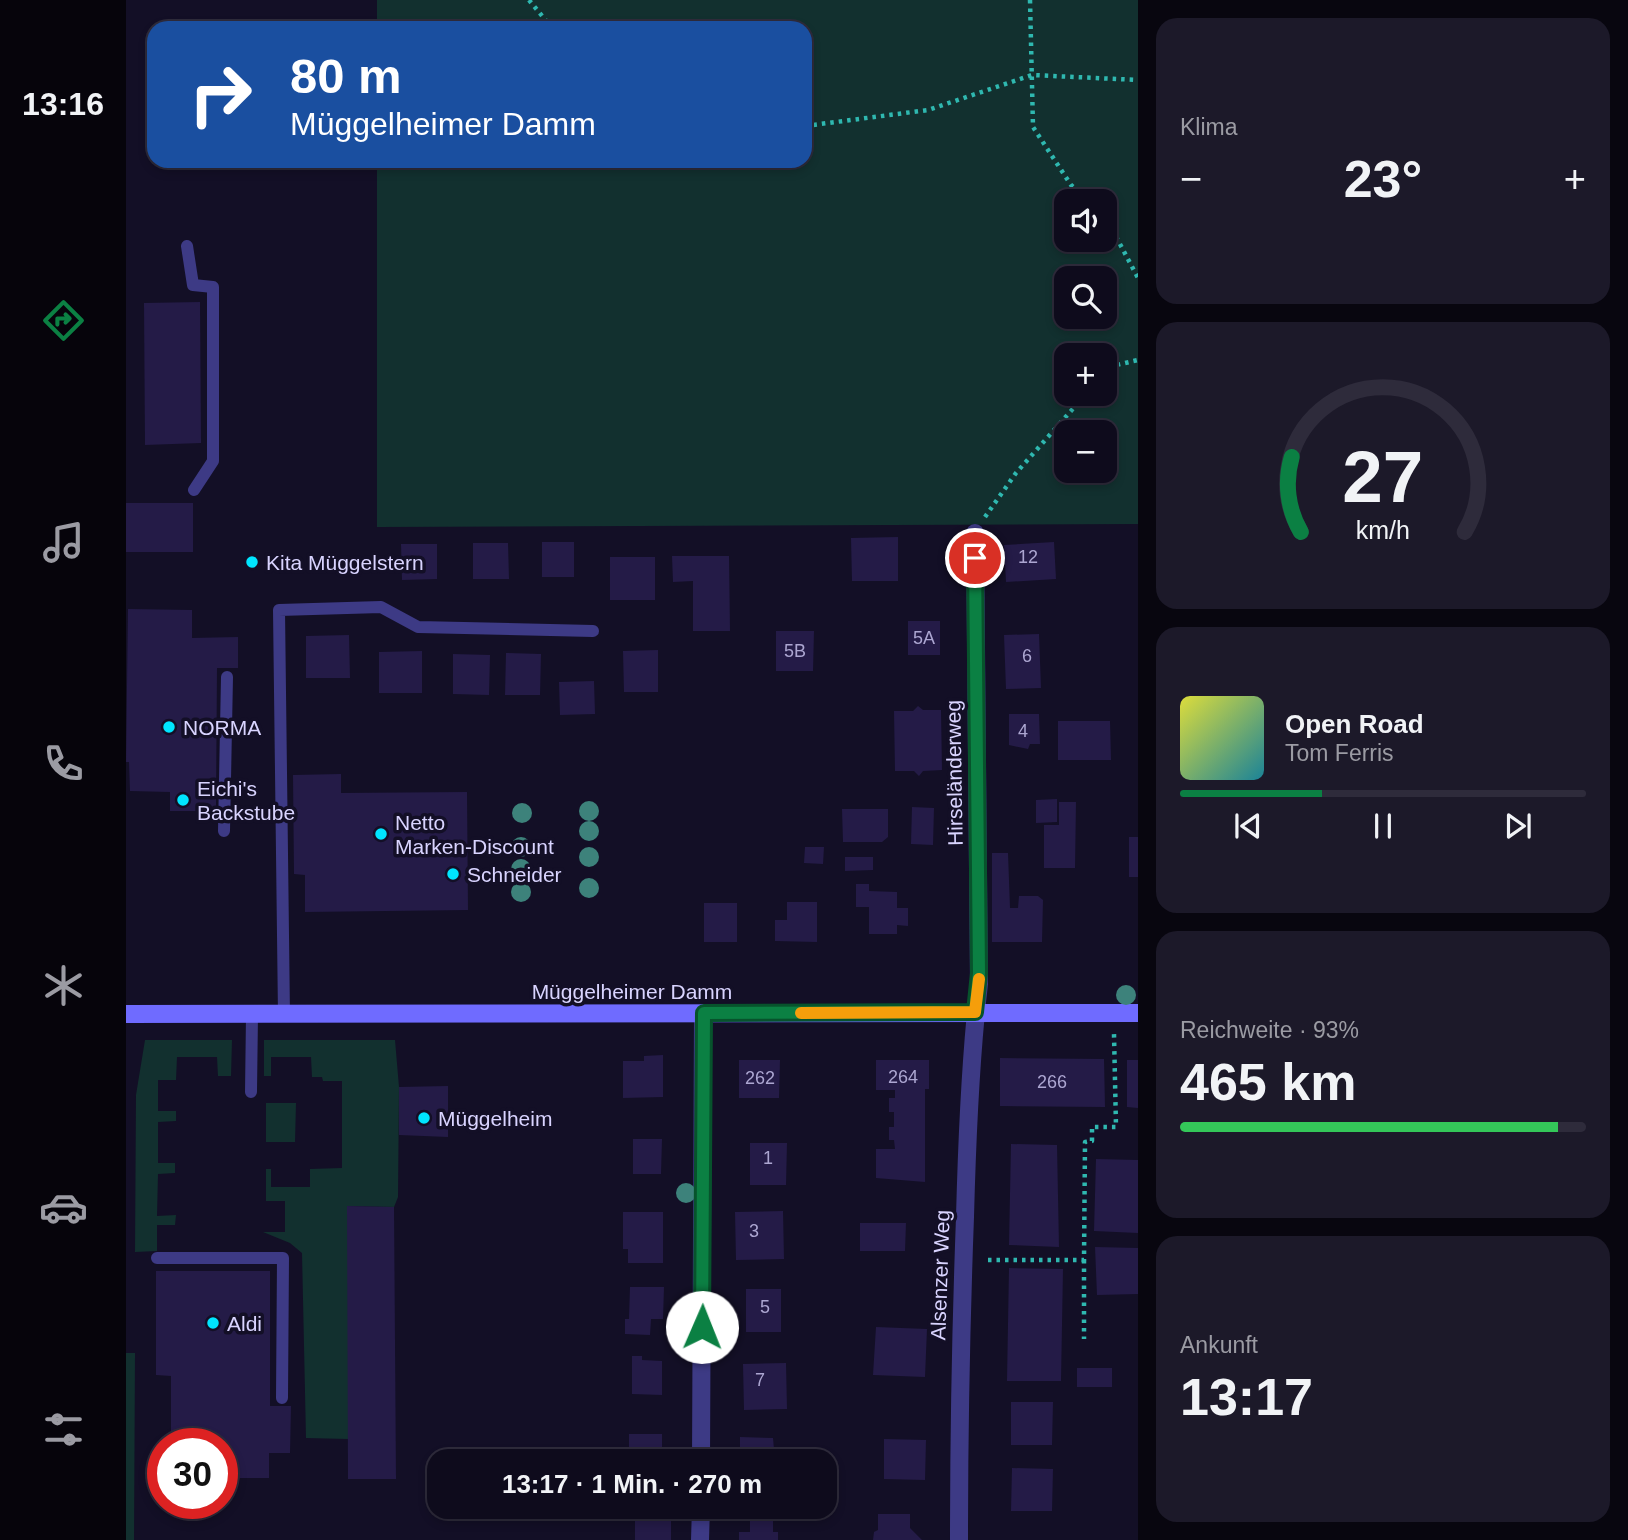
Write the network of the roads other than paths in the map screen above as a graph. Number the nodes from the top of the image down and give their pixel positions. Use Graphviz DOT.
graph roads {
  1 [pos="187,246"];
  2 [pos="194,490"];
  3 [pos="975,533"];
  4 [pos="593,631"];
  5 [pos="227,677"];
  6 [pos="224,831"];
  7 [pos="975,1012"];
  8 [pos="704,1013"];
  9 [pos="1138,1013"];
  10 [pos="126,1014"];
  11 [pos="252,1016"];
  12 [pos="284,1016"];
  13 [pos="251,1091"];
  14 [pos="157,1258"];
  15 [pos="282,1398"];
  16 [pos="701,1449"];
  17 [pos="701,1519"];
  18 [pos="701,1540"];
  19 [pos="959,1540"];
  1 -- 2 [label="lane"];
  3 -- 7 [label="street, Hirseländerweg"];
  4 -- 12 [label="lane"];
  5 -- 6 [label="lane"];
  7 -- 8 [label="main road, Müggelheimer Damm"];
  7 -- 9 [label="main road, Müggelheimer Damm"];
  7 -- 19 [label="street, Alsenzer Weg"];
  8 -- 12 [label="main road, Müggelheimer Damm"];
  8 -- 16 [label="street"];
  10 -- 11 [label="main road, Müggelheimer Damm"];
  11 -- 12 [label="main road, Müggelheimer Damm"];
  11 -- 13 [label="lane"];
  14 -- 15 [label="lane"];
  17 -- 18 [label="street"];
}
